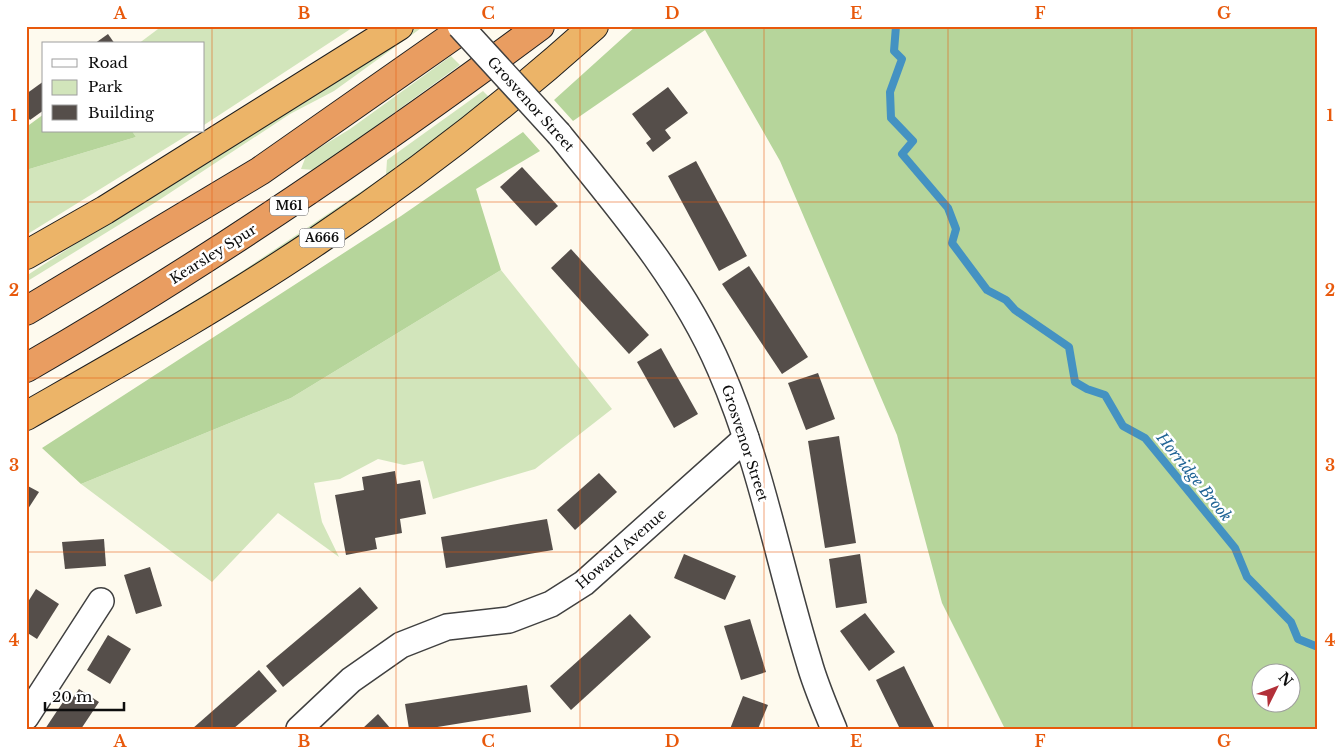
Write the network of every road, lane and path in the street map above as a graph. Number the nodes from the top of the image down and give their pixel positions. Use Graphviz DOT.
graph roads {
  1 [pos="399,26"];
  2 [pos="460,26"];
  3 [pos="467,26"];
  4 [pos="540,26"];
  5 [pos="594,26"];
  6 [pos="26,255"];
  7 [pos="26,311"];
  8 [pos="26,368"];
  9 [pos="26,416"];
  10 [pos="746,438"];
  11 [pos="101,601"];
  12 [pos="26,717"];
  13 [pos="299,729"];
  14 [pos="834,729"];
  1 -- 6 [label="highway"];
  2 -- 10 [label="street, Grosvenor Street, bridge"];
  3 -- 7 [label="highway"];
  4 -- 8 [label="highway, Kearsley Spur / M61"];
  5 -- 9 [label="highway, A666"];
  10 -- 13 [label="street, Howard Avenue"];
  10 -- 14 [label="street, Grosvenor Street"];
  11 -- 12 [label="street"];
}
